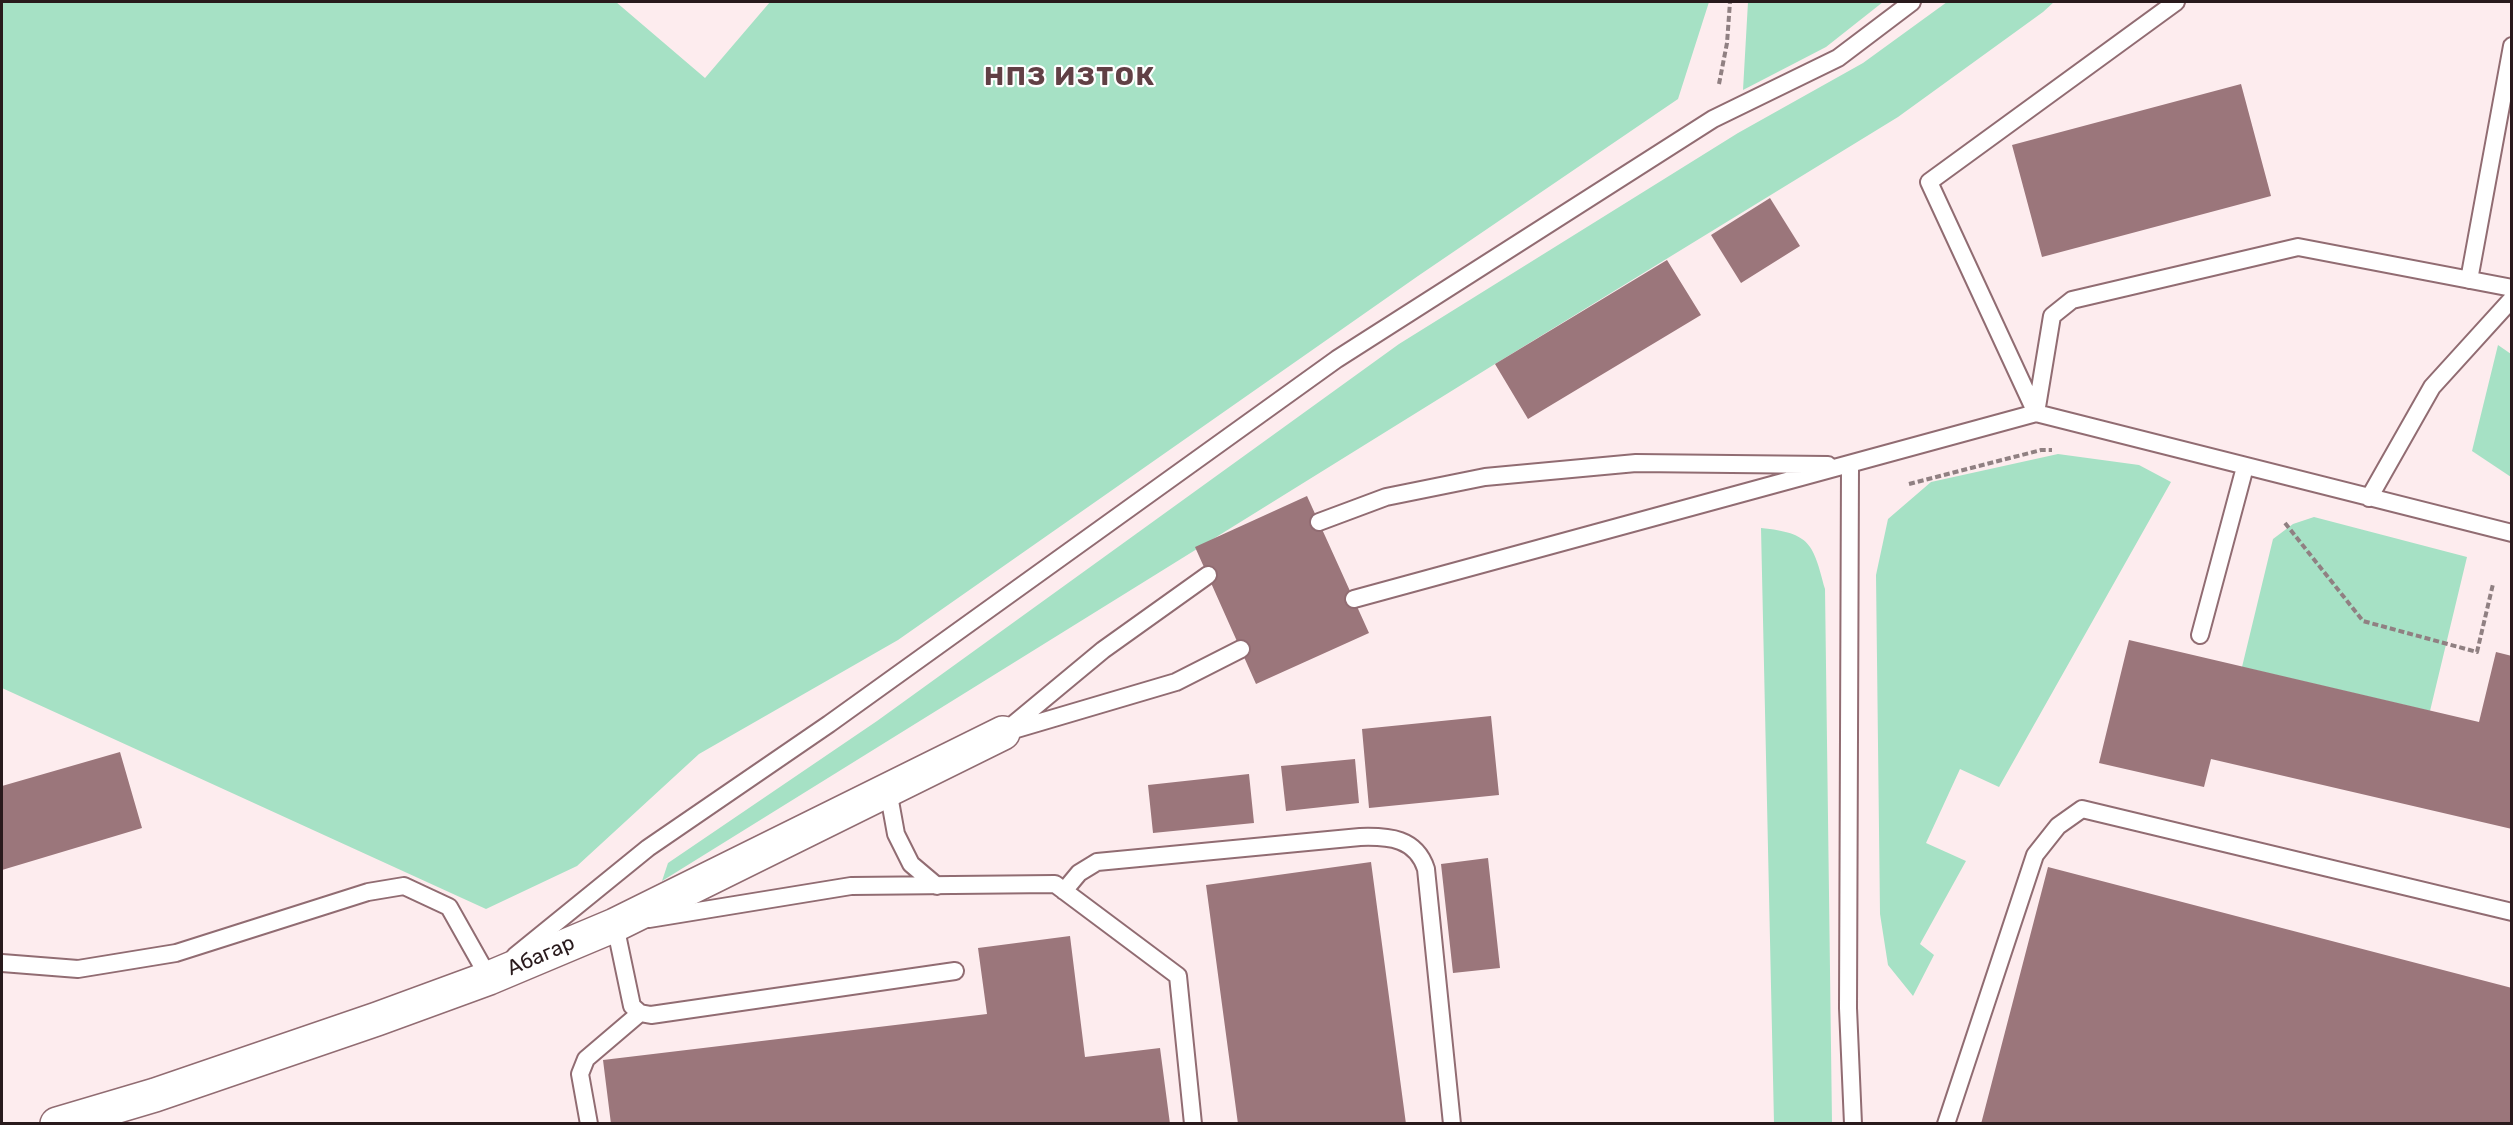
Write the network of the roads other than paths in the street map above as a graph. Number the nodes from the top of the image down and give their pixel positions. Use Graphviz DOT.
graph roads {
  1 [pos="1912,2"];
  2 [pos="2176,2"];
  3 [pos="2511,46"];
  4 [pos="2469,280"];
  5 [pos="2511,288"];
  6 [pos="2511,299"];
  7 [pos="2036,413"];
  8 [pos="1850,465"];
  9 [pos="2245,466"];
  10 [pos="2369,498"];
  11 [pos="1319,522"];
  12 [pos="2511,533"];
  13 [pos="1208,575"];
  14 [pos="1354,599"];
  15 [pos="2200,635"];
  16 [pos="1241,649"];
  17 [pos="1003,733"];
  18 [pos="888,790"];
  19 [pos="937,886"];
  20 [pos="1064,891"];
  21 [pos="2511,912"];
  22 [pos="615,925"];
  23 [pos="2,963"];
  24 [pos="955,971"];
  25 [pos="489,978"];
  26 [pos="640,1013"];
  27 [pos="57,1124"];
  28 [pos="589,1124"];
  29 [pos="1193,1124"];
  30 [pos="1452,1124"];
  31 [pos="1852,1124"];
  32 [pos="1946,1124"];
  1 -- 25 [label="lane"];
  2 -- 7 [label="lane"];
  3 -- 4 [label="lane"];
  4 -- 5 [label="lane"];
  4 -- 7 [label="lane"];
  6 -- 10 [label="lane"];
  7 -- 8 [label="lane"];
  7 -- 9 [label="lane"];
  8 -- 11 [label="lane"];
  8 -- 14 [label="lane"];
  8 -- 31 [label="lane"];
  9 -- 10 [label="lane"];
  9 -- 15 [label="lane"];
  10 -- 12 [label="lane"];
  13 -- 17 [label="lane"];
  16 -- 17 [label="lane"];
  17 -- 18 [label="street, Абагар"];
  18 -- 19 [label="lane"];
  18 -- 22 [label="street, Абагар"];
  19 -- 20 [label="lane"];
  19 -- 22 [label="lane"];
  20 -- 29 [label="lane"];
  20 -- 30 [label="lane"];
  21 -- 32 [label="lane"];
  22 -- 25 [label="street, Абагар"];
  22 -- 26 [label="lane"];
  23 -- 25 [label="lane"];
  24 -- 26 [label="lane"];
  25 -- 27 [label="street, Абагар"];
  26 -- 28 [label="lane"];
}
